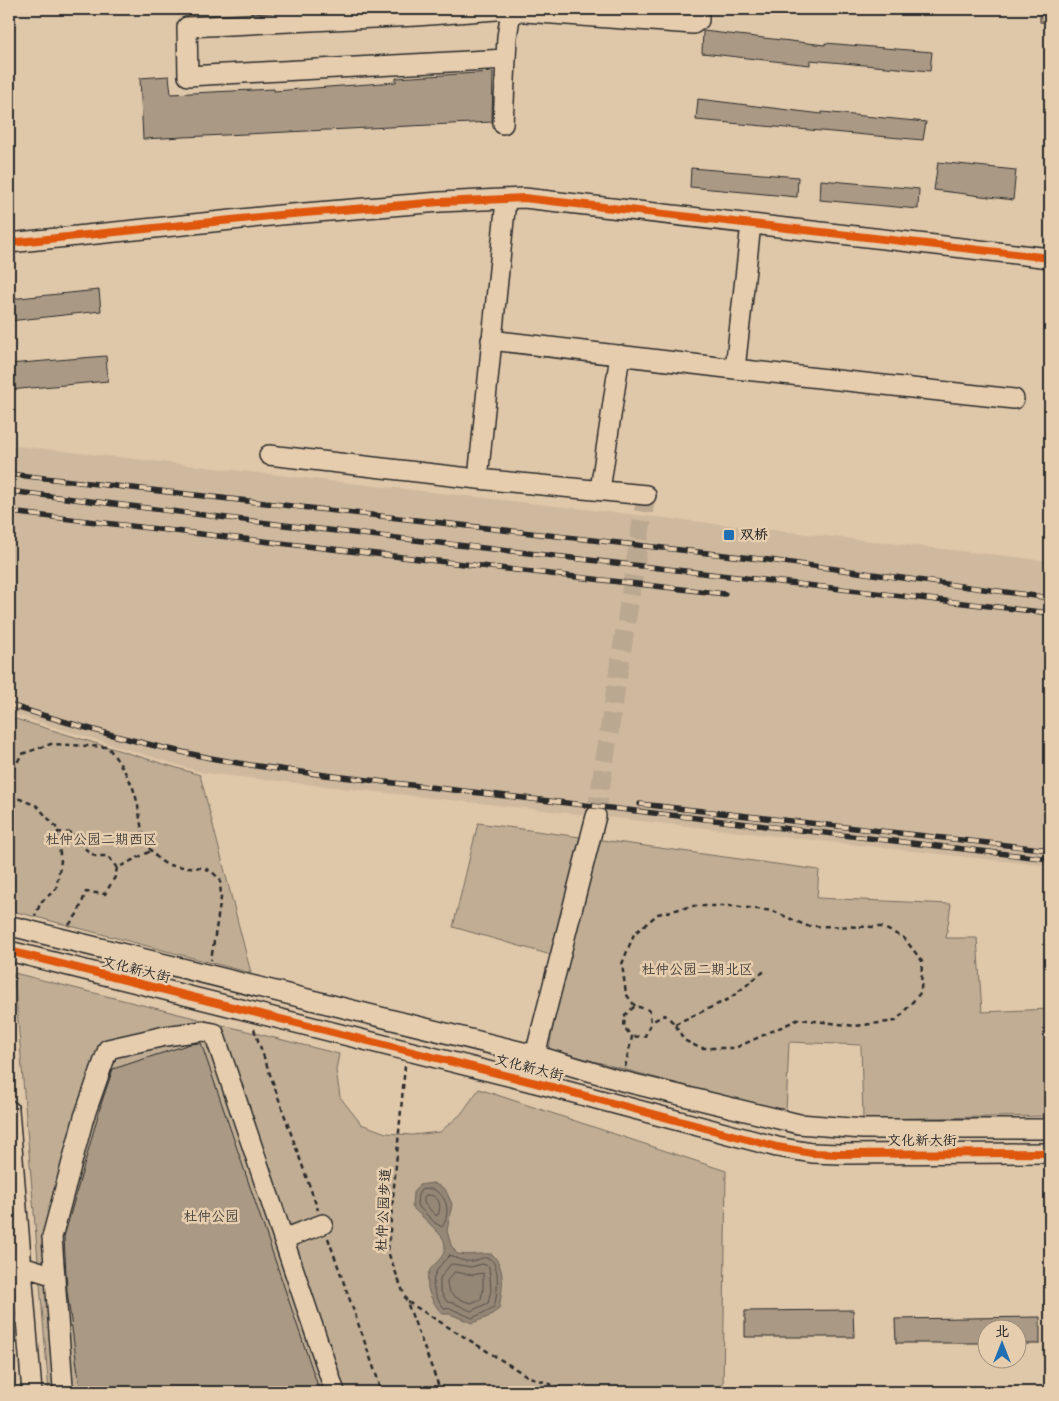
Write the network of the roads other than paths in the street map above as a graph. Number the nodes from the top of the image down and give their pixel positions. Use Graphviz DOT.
graph roads {
  1 [pos="699,9"];
  2 [pos="511,11"];
  3 [pos="415,12"];
  4 [pos="506,59"];
  5 [pos="503,124"];
  6 [pos="506,200"];
  7 [pos="751,224"];
  8 [pos="9,243"];
  9 [pos="1050,258"];
  10 [pos="491,340"];
  11 [pos="620,355"];
  12 [pos="736,369"];
  13 [pos="1014,399"];
  14 [pos="269,455"];
  15 [pos="478,479"];
  16 [pos="600,490"];
  17 [pos="646,496"];
  18 [pos="596,816"];
  19 [pos="9,927"];
  20 [pos="9,951"];
  21 [pos="535,1055"];
  22 [pos="9,1110"];
  23 [pos="1050,1128"];
  24 [pos="1050,1153"];
  25 [pos="323,1224"];
  26 [pos="283,1239"];
  27 [pos="22,1266"];
  28 [pos="55,1276"];
  29 [pos="17,1319"];
  30 [pos="32,1392"];
  31 [pos="66,1392"];
  32 [pos="335,1392"];
  1 -- 2 [label="street"];
  2 -- 3 [label="street"];
  2 -- 4 [label="street"];
  3 -- 4 [label="street"];
  4 -- 5 [label="street"];
  6 -- 7 [label="street"];
  6 -- 8 [label="street"];
  6 -- 10 [label="street"];
  7 -- 9 [label="street"];
  7 -- 12 [label="street"];
  10 -- 11 [label="street"];
  10 -- 15 [label="street"];
  11 -- 12 [label="street"];
  11 -- 16 [label="street"];
  12 -- 13 [label="street"];
  14 -- 15 [label="street"];
  15 -- 16 [label="street"];
  16 -- 17 [label="street"];
  18 -- 21 [label="street"];
  19 -- 21 [label="street, 文化新大街"];
  20 -- 24 [label="street, 文化新大街"];
  21 -- 23 [label="street, 文化新大街"];
  22 -- 27 [label="street"];
  25 -- 26 [label="street"];
  26 -- 28 [label="street"];
  26 -- 32 [label="street"];
  27 -- 28 [label="street"];
  27 -- 29 [label="street"];
  28 -- 31 [label="street"];
  29 -- 30 [label="street"];
}
